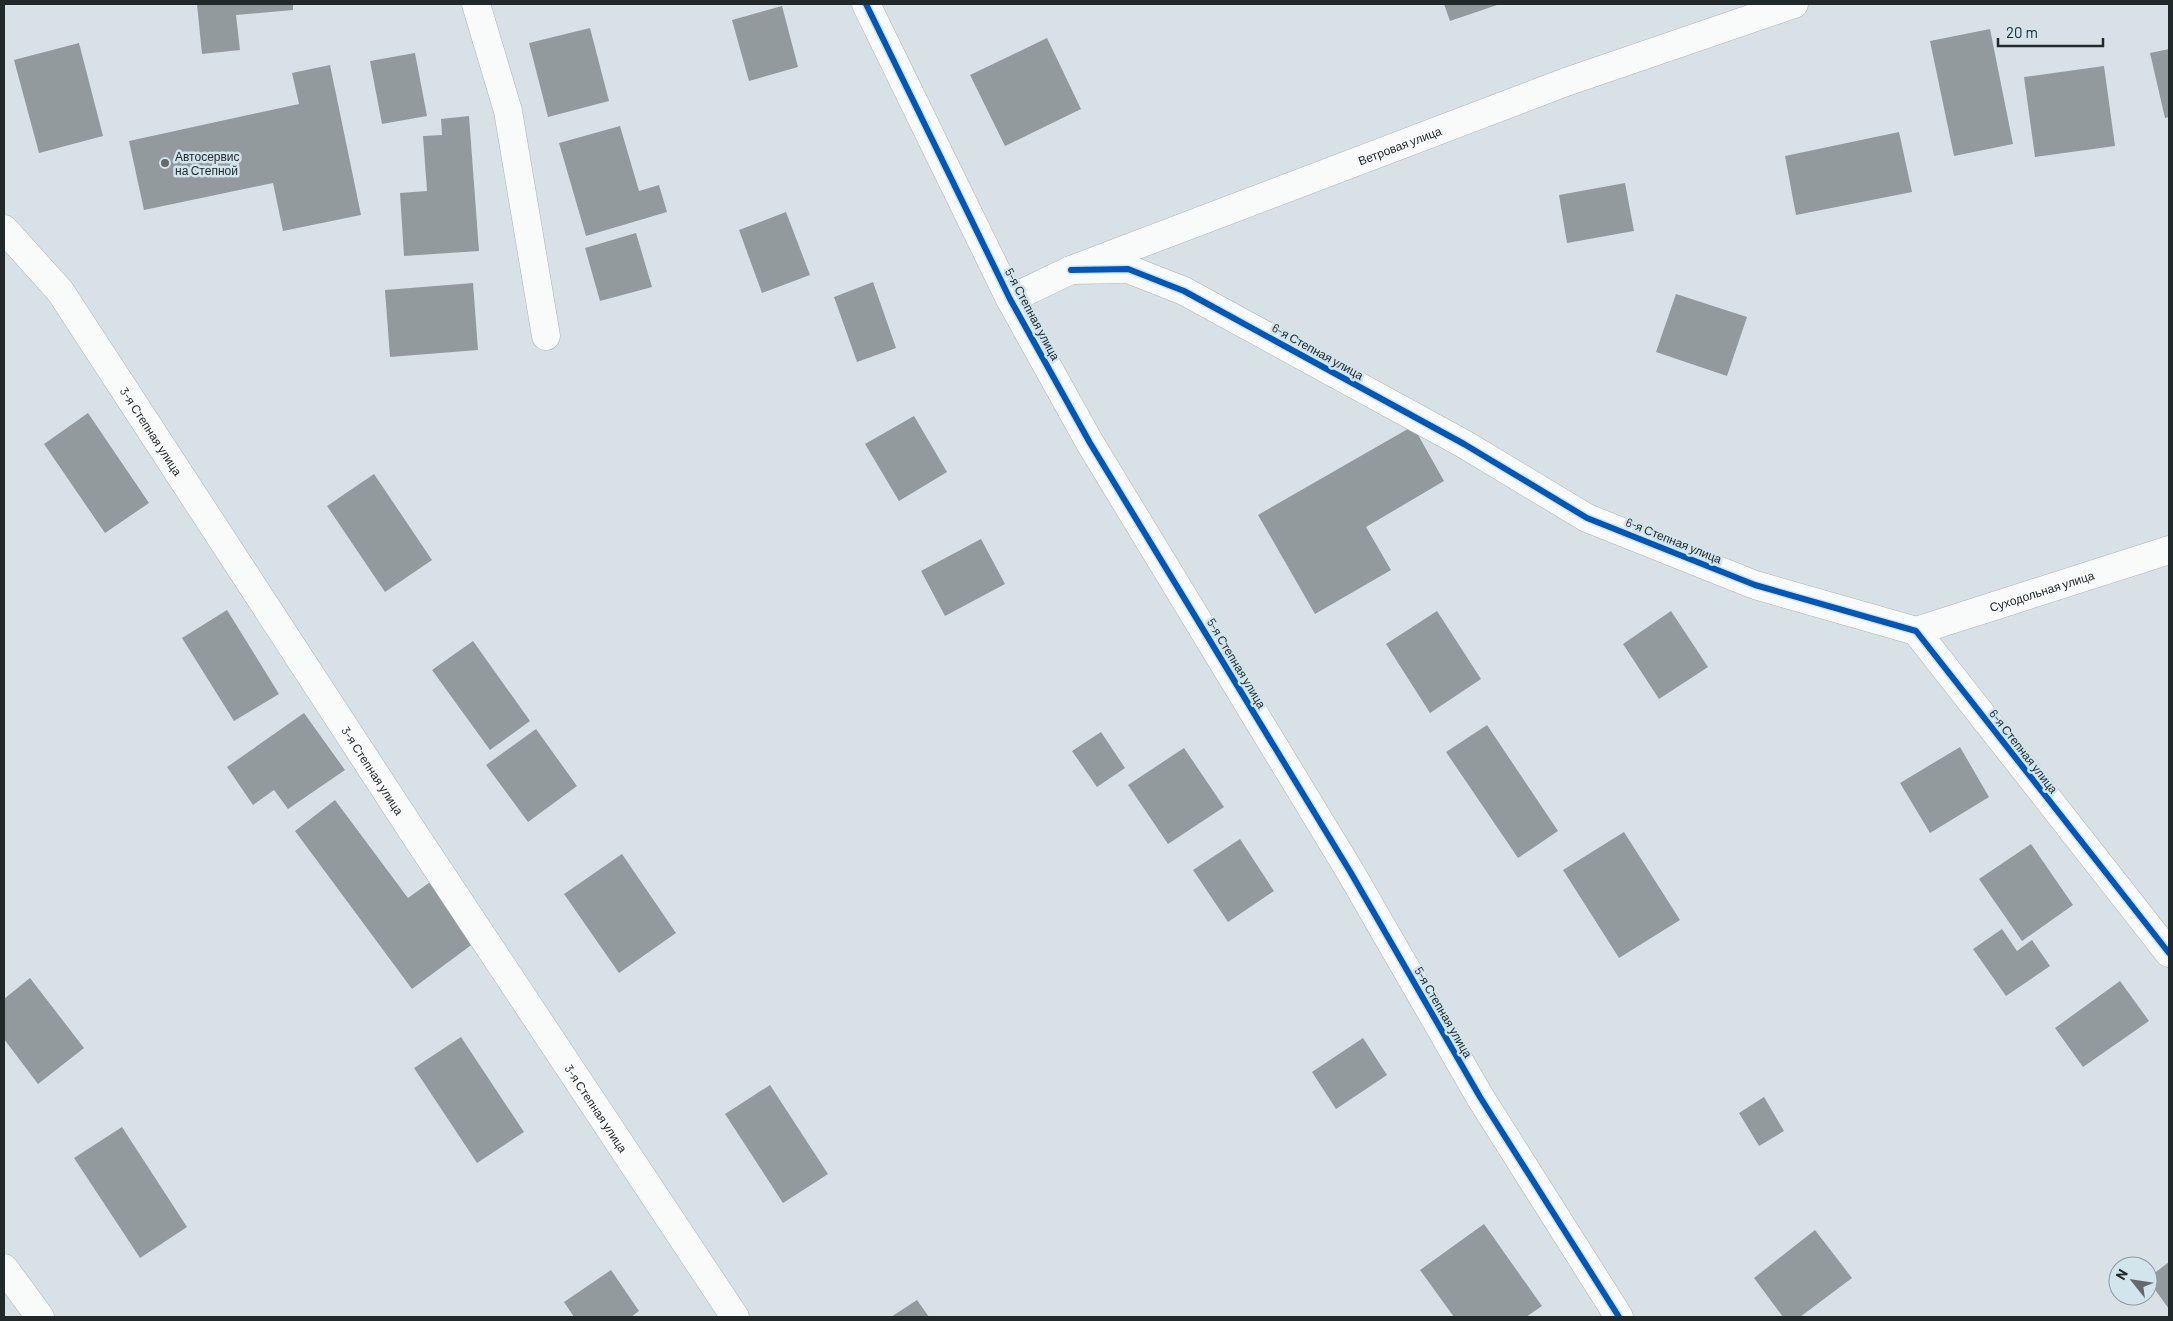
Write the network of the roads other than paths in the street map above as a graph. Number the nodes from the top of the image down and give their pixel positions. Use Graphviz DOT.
graph roads {
  1 [pos="476,4"];
  2 [pos="866,4"];
  3 [pos="1794,4"];
  4 [pos="4,229"];
  5 [pos="1071,270"];
  6 [pos="1010,299"];
  7 [pos="546,336"];
  8 [pos="2169,550"];
  9 [pos="1916,631"];
  10 [pos="2169,953"];
  11 [pos="4,1268"];
  12 [pos="40,1317"];
  13 [pos="735,1317"];
  14 [pos="1619,1317"];
  1 -- 7 [label="street"];
  2 -- 6 [label="street, 5-я Степная улица"];
  3 -- 5 [label="street, Ветровая улица"];
  4 -- 13 [label="street, 3-я Степная улица"];
  5 -- 6 [label="street, Ветровая улица"];
  5 -- 9 [label="street, 6-я Степная улица"];
  6 -- 14 [label="street, 5-я Степная улица"];
  8 -- 9 [label="street, Суходольная улица"];
  9 -- 10 [label="street, 6-я Степная улица"];
  11 -- 12 [label="street"];
}
